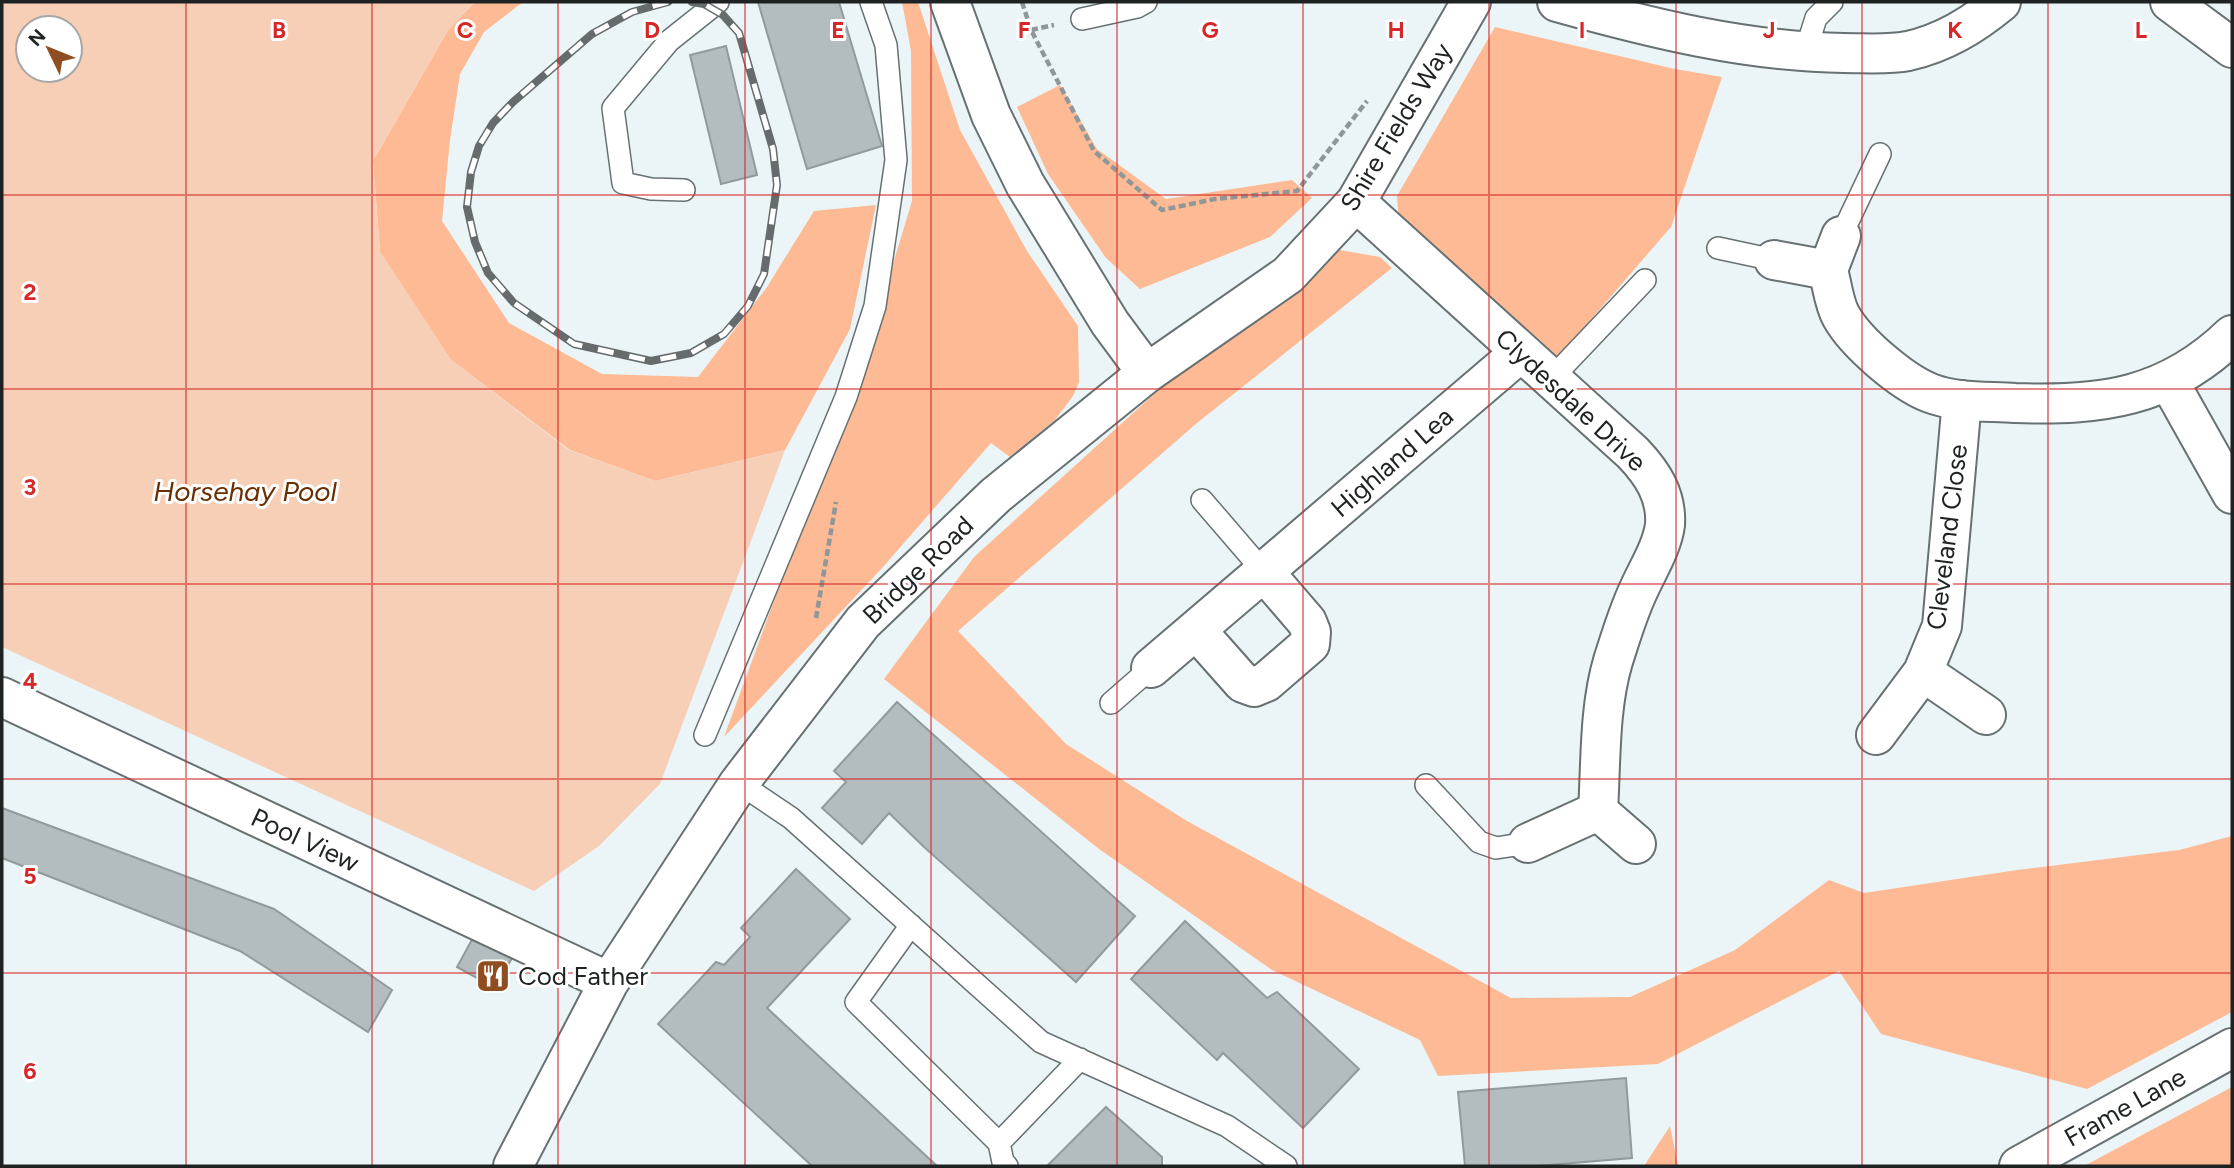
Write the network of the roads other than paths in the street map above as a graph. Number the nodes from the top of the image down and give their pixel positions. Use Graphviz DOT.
graph roads {
  1 [pos="718,2"];
  2 [pos="871,2"];
  3 [pos="950,2"];
  4 [pos="1146,2"];
  5 [pos="1471,2"];
  6 [pos="1557,2"];
  7 [pos="1832,2"];
  8 [pos="2001,2"];
  9 [pos="2170,2"];
  10 [pos="1082,19"];
  11 [pos="2232,48"];
  12 [pos="1804,53"];
  13 [pos="1880,154"];
  14 [pos="684,190"];
  15 [pos="1356,202"];
  16 [pos="1718,248"];
  17 [pos="1835,253"];
  18 [pos="1774,260"];
  19 [pos="1645,280"];
  20 [pos="2232,335"];
  21 [pos="1521,352"];
  22 [pos="1147,373"];
  23 [pos="1551,379"];
  24 [pos="2168,380"];
  25 [pos="1962,400"];
  26 [pos="2232,494"];
  27 [pos="1202,500"];
  28 [pos="1264,572"];
  29 [pos="1196,630"];
  30 [pos="1151,668"];
  31 [pos="1923,672"];
  32 [pos="2,697"];
  33 [pos="1111,703"];
  34 [pos="1986,715"];
  35 [pos="705,735"];
  36 [pos="1877,735"];
  37 [pos="739,783"];
  38 [pos="1426,785"];
  39 [pos="1598,811"];
  40 [pos="1528,843"];
  41 [pos="1636,844"];
  42 [pos="911,925"];
  43 [pos="609,982"];
  44 [pos="2232,1048"];
  45 [pos="1080,1059"];
  46 [pos="999,1143"];
  47 [pos="519,1164"];
  48 [pos="1007,1166"];
  49 [pos="1286,1166"];
  50 [pos="2019,1166"];
  1 -- 14 [label="lane"];
  2 -- 35 [label="lane"];
  3 -- 22 [label="street"];
  4 -- 10 [label="lane"];
  5 -- 15 [label="street, Shire Fields Way"];
  6 -- 12 [label="street"];
  7 -- 12 [label="lane"];
  8 -- 12 [label="street"];
  9 -- 11 [label="street"];
  13 -- 17 [label="lane"];
  15 -- 21 [label="street, Clydesdale Drive"];
  15 -- 22 [label="street, Shire Fields Way"];
  16 -- 18 [label="lane"];
  17 -- 18 [label="street"];
  17 -- 25 [label="street"];
  19 -- 23 [label="lane"];
  20 -- 24 [label="street"];
  21 -- 23 [label="street, Clydesdale Drive"];
  21 -- 28 [label="street, Highland Lea"];
  22 -- 37 [label="street, Bridge Road"];
  23 -- 39 [label="street, Clydesdale Drive"];
  24 -- 25 [label="street"];
  24 -- 26 [label="street"];
  25 -- 31 [label="street, Cleveland Close"];
  27 -- 28 [label="lane"];
  28 -- 29 [label="street, Highland Lea"];
  28 -- 29 [label="street"];
  29 -- 30 [label="street, Highland Lea"];
  30 -- 33 [label="lane"];
  31 -- 34 [label="street"];
  31 -- 36 [label="street, Cleveland Close"];
  32 -- 43 [label="street, Pool View"];
  37 -- 42 [label="lane"];
  37 -- 43 [label="street, Bridge Road"];
  38 -- 40 [label="lane"];
  39 -- 40 [label="street"];
  39 -- 41 [label="street"];
  42 -- 45 [label="lane"];
  42 -- 46 [label="lane"];
  43 -- 47 [label="street, Bridge Road"];
  44 -- 50 [label="street, Frame Lane"];
  45 -- 46 [label="lane"];
  45 -- 49 [label="lane"];
  46 -- 48 [label="lane"];
}
